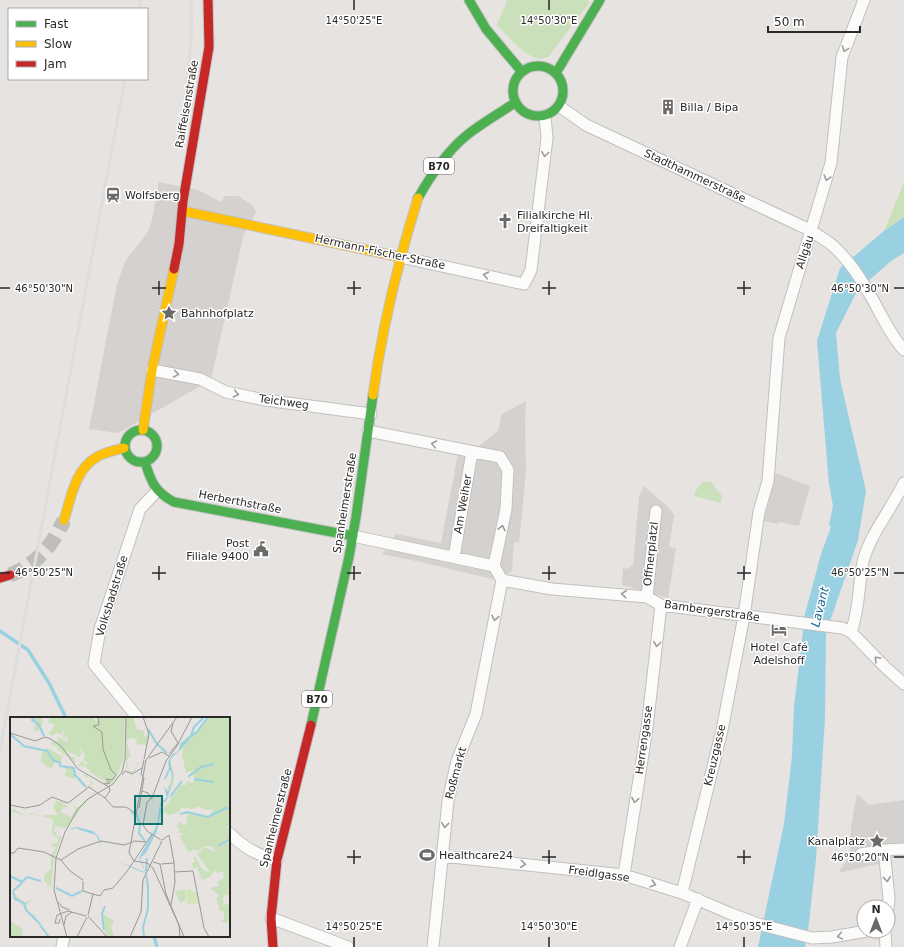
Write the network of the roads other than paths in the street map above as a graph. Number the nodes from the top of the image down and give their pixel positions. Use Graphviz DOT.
graph roads {
  1 [pos="208,0"];
  2 [pos="469,0"];
  3 [pos="600,0"];
  4 [pos="864,0"];
  5 [pos="522,72"];
  6 [pos="556,73"];
  7 [pos="516,102"];
  8 [pos="559,106"];
  9 [pos="545,116"];
  10 [pos="183,211"];
  11 [pos="812,231"];
  12 [pos="400,257"];
  13 [pos="904,350"];
  14 [pos="152,370"];
  15 [pos="371,414"];
  16 [pos="143,430"];
  17 [pos="368,431"];
  18 [pos="124,448"];
  19 [pos="472,452"];
  20 [pos="144,462"];
  21 [pos="904,483"];
  22 [pos="157,491"];
  23 [pos="656,511"];
  24 [pos="64,520"];
  25 [pos="353,536"];
  26 [pos="454,557"];
  27 [pos="494,566"];
  28 [pos="10,575"];
  29 [pos="0,578"];
  30 [pos="502,580"];
  31 [pos="647,596"];
  32 [pos="662,605"];
  33 [pos="744,616"];
  34 [pos="851,632"];
  35 [pos="904,684"];
  36 [pos="137,717"];
  37 [pos="230,835"];
  38 [pos="904,849"];
  39 [pos="884,850"];
  40 [pos="861,854"];
  41 [pos="442,856"];
  42 [pos="277,860"];
  43 [pos="624,875"];
  44 [pos="682,893"];
  45 [pos="698,899"];
  46 [pos="889,899"];
  47 [pos="271,918"];
  48 [pos="856,932"];
  49 [pos="64,937"];
  50 [pos="62,947"];
  51 [pos="273,947"];
  52 [pos="348,947"];
  53 [pos="433,947"];
  54 [pos="680,947"];
  1 -- 10 [label="main road, Raiffeisenstraße"];
  2 -- 5 [label="main road"];
  3 -- 6 [label="main road"];
  4 -- 11 [label="street, Allgäu, one-way"];
  5 -- 6 [label="main road"];
  5 -- 7 [label="main road"];
  6 -- 8 [label="main road"];
  7 -- 9 [label="main road"];
  7 -- 12 [label="main road, Spanheimerstraße / B70"];
  8 -- 9 [label="main road"];
  8 -- 11 [label="street, Stadthammerstraße"];
  9 -- 12 [label="street, Hermann-Fischer-Straße, one-way"];
  10 -- 12 [label="main road, Hermann-Fischer-Straße"];
  10 -- 14 [label="main road"];
  11 -- 13 [label="street, Stadthammerstraße"];
  11 -- 33 [label="street, Allgäu"];
  12 -- 15 [label="main road, Spanheimerstraße / B70"];
  14 -- 15 [label="street, Teichweg, one-way"];
  14 -- 16 [label="main road"];
  15 -- 17 [label="main road, Spanheimerstraße / B70"];
  16 -- 18 [label="main road"];
  16 -- 20 [label="main road"];
  19 -- 17 [label="street, one-way"];
  17 -- 25 [label="main road, Spanheimerstraße / B70"];
  18 -- 20 [label="main road"];
  18 -- 24 [label="main road"];
  19 -- 26 [label="street, Am Weiher"];
  27 -- 19 [label="street, one-way"];
  20 -- 22 [label="main road, Herberthstraße"];
  21 -- 34 [label="street"];
  22 -- 25 [label="main road, Herberthstraße"];
  22 -- 36 [label="street, Volksbadstraße"];
  23 -- 31 [label="street, Offnerplatzl"];
  25 -- 26 [label="street"];
  25 -- 42 [label="main road, Spanheimerstraße / B70"];
  26 -- 27 [label="street"];
  27 -- 30 [label="street"];
  28 -- 29 [label="main road"];
  31 -- 30 [label="street, Bambergerstraße, one-way"];
  30 -- 41 [label="street, Roßmarkt, one-way"];
  31 -- 32 [label="street, Bambergerstraße"];
  32 -- 33 [label="street, Bambergerstraße"];
  32 -- 43 [label="street, Herrengasse, one-way"];
  33 -- 34 [label="street, Bambergerstraße"];
  33 -- 44 [label="street, Kreuzgasse"];
  35 -- 34 [label="street, one-way"];
  37 -- 42 [label="street"];
  38 -- 39 [label="street"];
  39 -- 40 [label="street"];
  39 -- 46 [label="street, one-way"];
  41 -- 43 [label="street, Freidlgasse, one-way"];
  41 -- 53 [label="street, Roßmarkt"];
  42 -- 47 [label="main road, Spanheimerstraße / B70"];
  43 -- 44 [label="street, Freidlgasse, one-way"];
  44 -- 45 [label="street, Freidlgasse"];
  48 -- 45 [label="street, Freidlgasse, one-way"];
  45 -- 54 [label="street"];
  47 -- 51 [label="main road, Spanheimerstraße / B70"];
  47 -- 52 [label="street"];
  49 -- 50 [label="street"];
}
